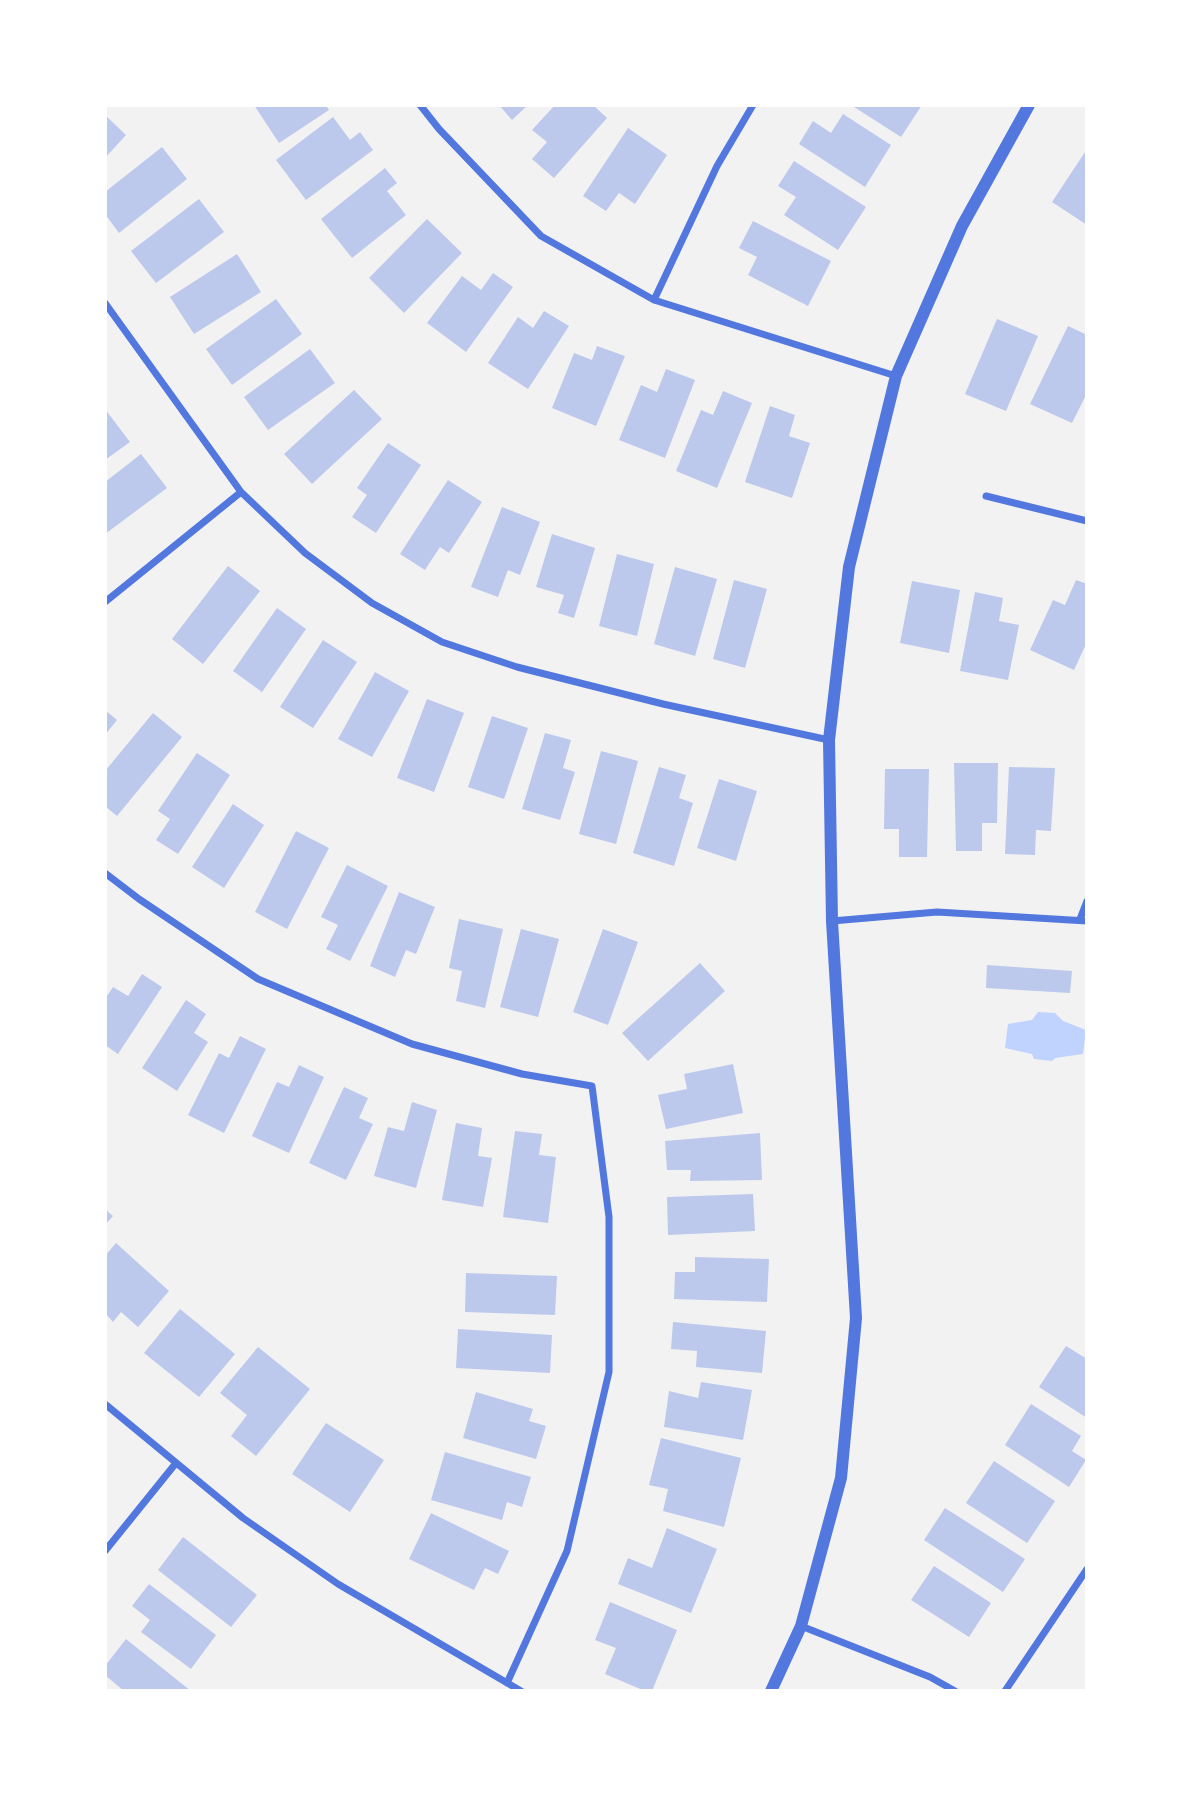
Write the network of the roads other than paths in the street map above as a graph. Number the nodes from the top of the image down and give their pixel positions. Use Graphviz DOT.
graph roads {
  1 [pos="420,105"];
  2 [pos="753,105"];
  3 [pos="1029,105"];
  4 [pos="654,300"];
  5 [pos="105,303"];
  6 [pos="896,376"];
  7 [pos="241,492"];
  8 [pos="986,496"];
  9 [pos="1087,521"];
  10 [pos="105,602"];
  11 [pos="828,740"];
  12 [pos="105,873"];
  13 [pos="1087,901"];
  14 [pos="1083,920"];
  15 [pos="832,921"];
  16 [pos="105,1404"];
  17 [pos="176,1463"];
  18 [pos="105,1551"];
  19 [pos="1087,1569"];
  20 [pos="801,1626"];
  21 [pos="507,1683"];
  22 [pos="521,1691"];
  23 [pos="771,1691"];
  24 [pos="955,1691"];
  25 [pos="1005,1691"];
  1 -- 4 [label="street"];
  2 -- 4 [label="street"];
  3 -- 6 [label="street"];
  4 -- 6 [label="street"];
  5 -- 7 [label="street"];
  6 -- 11 [label="street"];
  7 -- 10 [label="street"];
  7 -- 11 [label="street"];
  8 -- 9 [label="street"];
  11 -- 15 [label="street"];
  12 -- 21 [label="street"];
  13 -- 14 [label="street"];
  14 -- 15 [label="street"];
  15 -- 20 [label="street"];
  16 -- 17 [label="street"];
  17 -- 18 [label="street"];
  17 -- 21 [label="street"];
  19 -- 25 [label="street"];
  20 -- 23 [label="street"];
  20 -- 24 [label="street"];
  21 -- 22 [label="street"];
}
